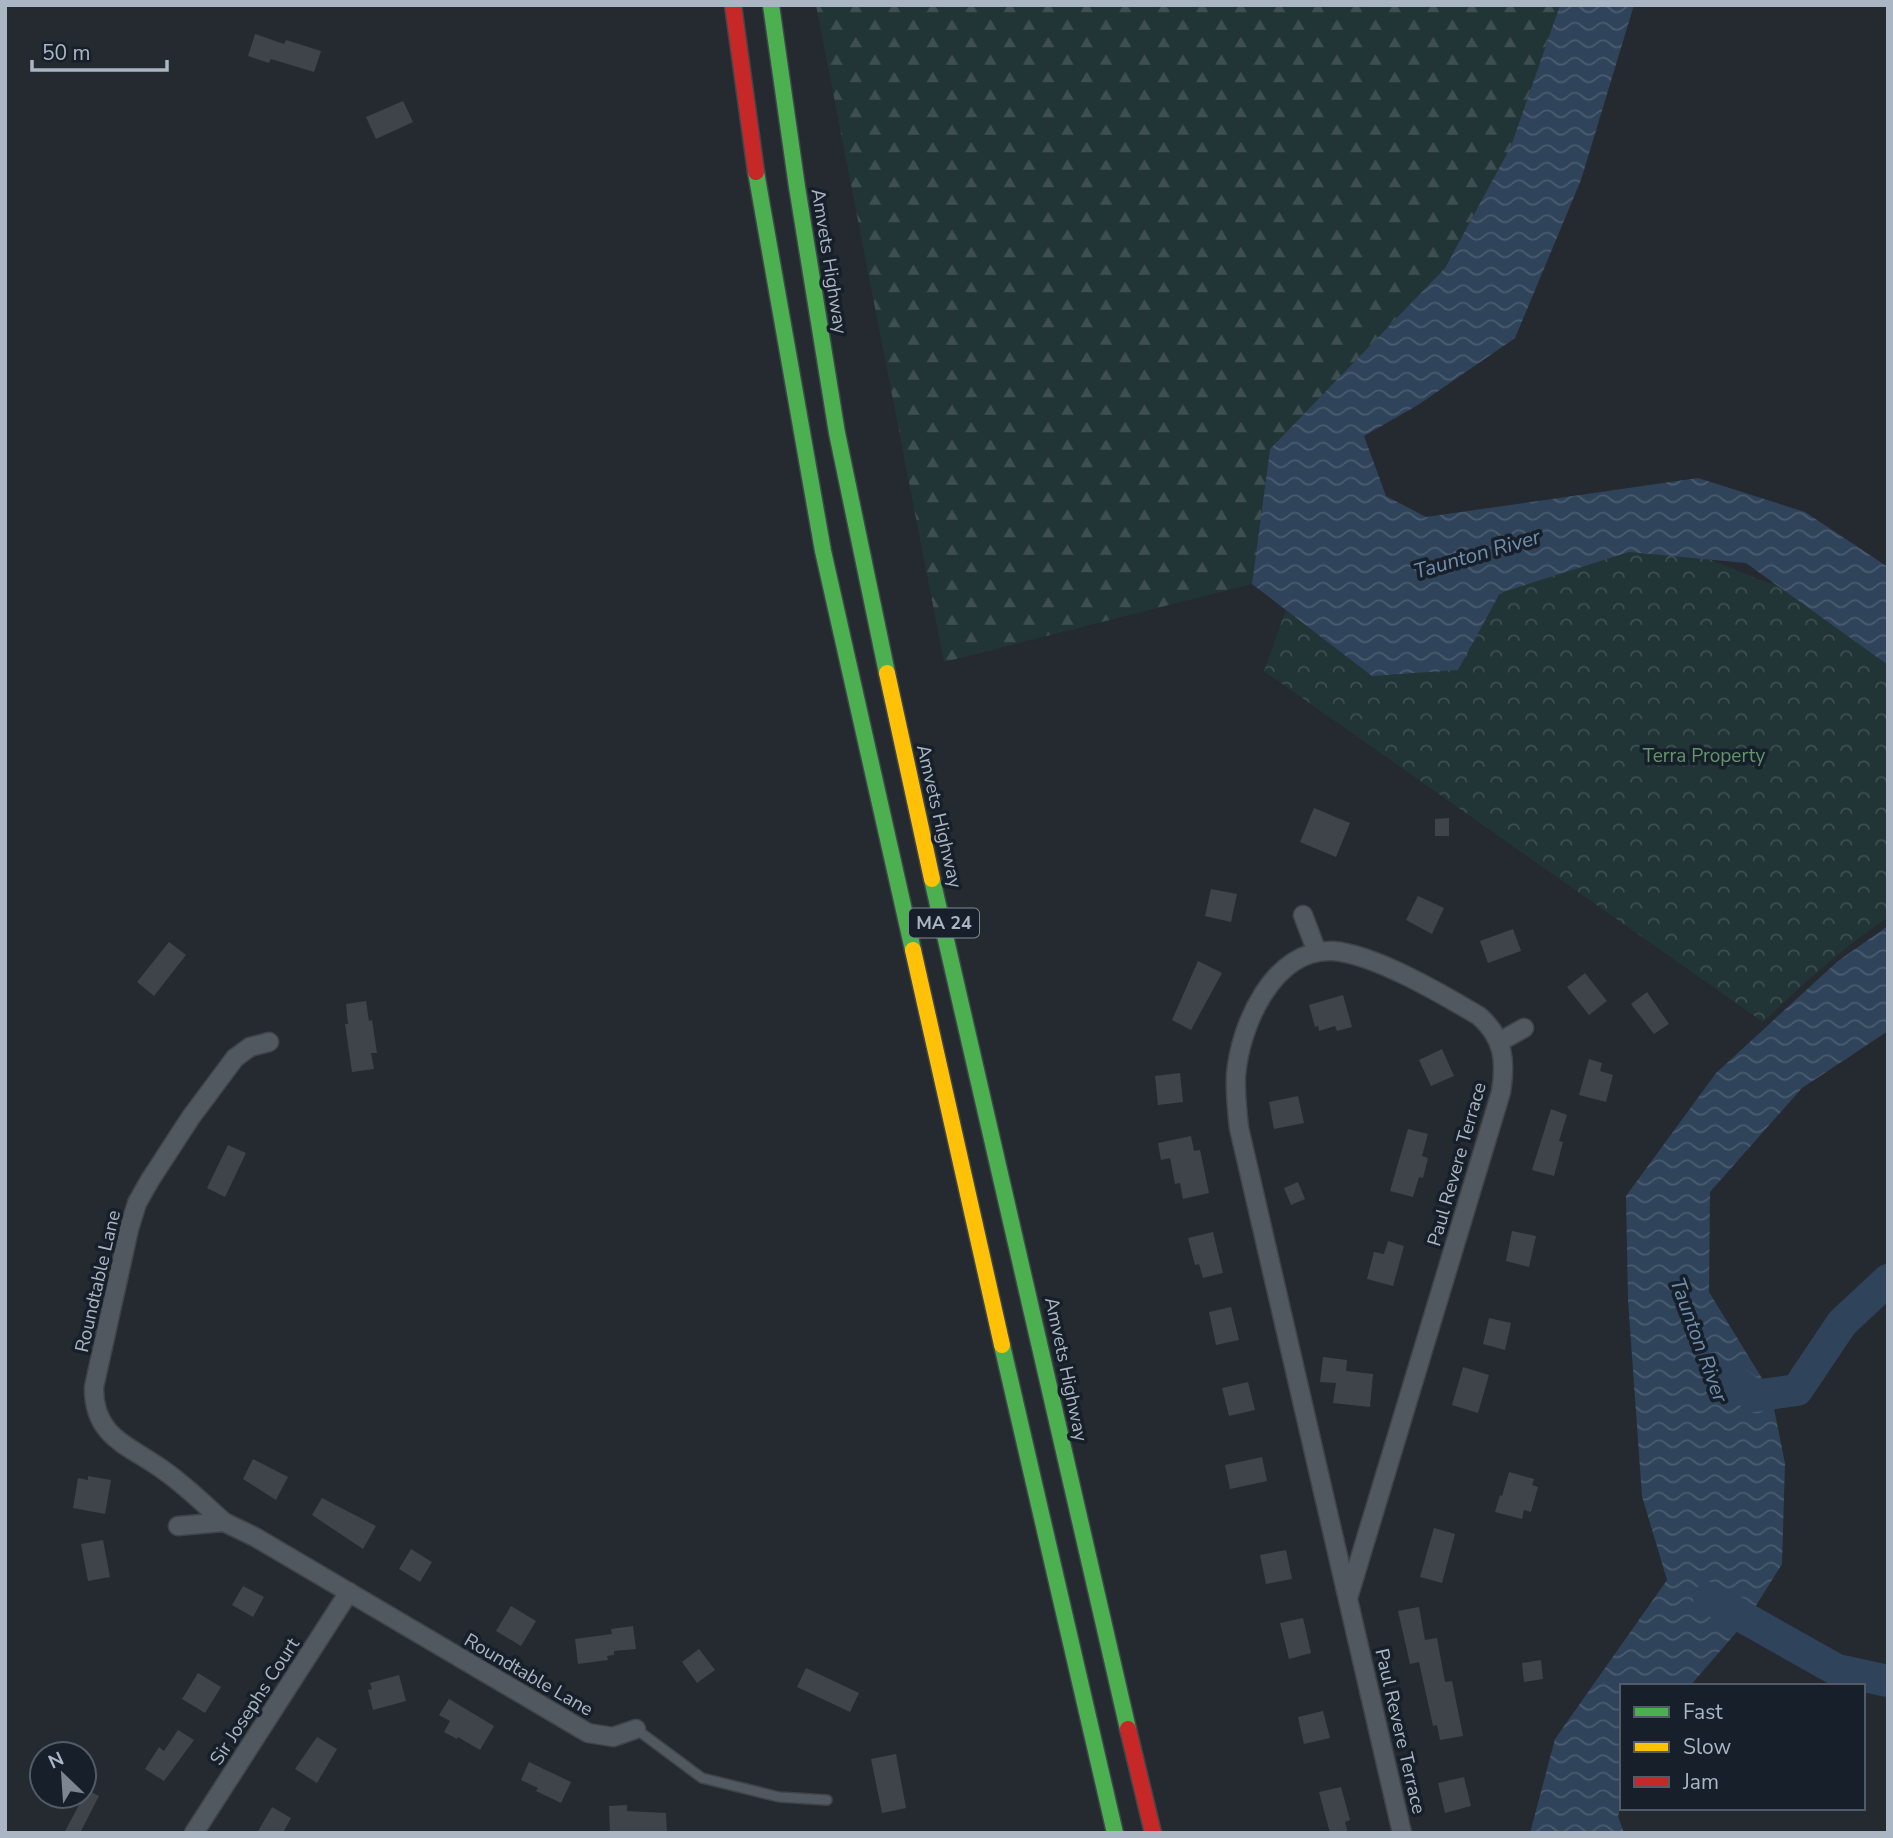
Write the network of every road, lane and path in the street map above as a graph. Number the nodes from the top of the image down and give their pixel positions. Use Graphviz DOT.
graph roads {
  1 [pos="733,5"];
  2 [pos="771,5"];
  3 [pos="1303,915"];
  4 [pos="1317,952"];
  5 [pos="1524,1028"];
  6 [pos="1499,1041"];
  7 [pos="269,1042"];
  8 [pos="224,1522"];
  9 [pos="178,1526"];
  10 [pos="349,1592"];
  11 [pos="1348,1598"];
  12 [pos="636,1729"];
  13 [pos="827,1800"];
  14 [pos="194,1833"];
  15 [pos="1115,1833"];
  16 [pos="1153,1833"];
  17 [pos="1402,1833"];
  1 -- 15 [label="highway, MA 24"];
  2 -- 16 [label="highway, Amvets Highway / MA 24"];
  3 -- 4 [label="street"];
  4 -- 6 [label="street"];
  4 -- 11 [label="street, Paul Revere Terrace"];
  5 -- 6 [label="street"];
  6 -- 11 [label="street, Paul Revere Terrace"];
  7 -- 8 [label="street, Roundtable Lane"];
  8 -- 9 [label="street, Roundtable Lane"];
  8 -- 10 [label="street, Roundtable Lane"];
  10 -- 12 [label="street, Roundtable Lane"];
  10 -- 14 [label="street, Sir Josephs Court"];
  11 -- 17 [label="street, Paul Revere Terrace"];
  12 -- 13 [label="lane"];
}
